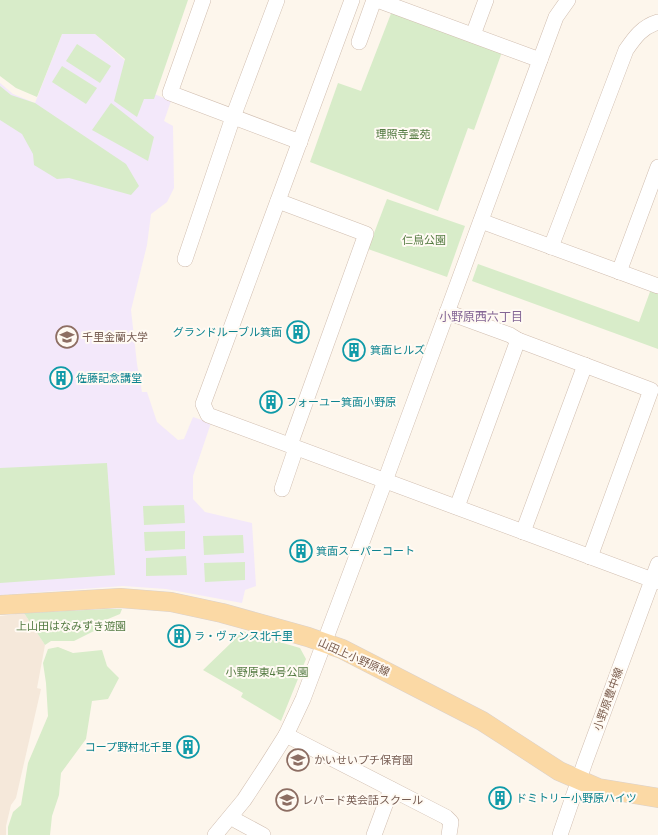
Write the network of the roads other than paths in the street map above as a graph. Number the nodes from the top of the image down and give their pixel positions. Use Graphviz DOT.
graph roads {
  1 [pos="203,0"];
  2 [pos="277,0"];
  3 [pos="352,0"];
  4 [pos="375,0"];
  5 [pos="486,0"];
  6 [pos="568,0"];
  7 [pos="658,22"];
  8 [pos="474,35"];
  9 [pos="359,42"];
  10 [pos="540,60"];
  11 [pos="233,117"];
  12 [pos="300,142"];
  13 [pos="658,167"];
  14 [pos="278,201"];
  15 [pos="481,221"];
  16 [pos="551,247"];
  17 [pos="185,259"];
  18 [pos="619,272"];
  19 [pos="658,286"];
  20 [pos="447,312"];
  21 [pos="518,340"];
  22 [pos="585,365"];
  23 [pos="293,447"];
  24 [pos="385,481"];
  25 [pos="282,489"];
  26 [pos="457,507"];
  27 [pos="523,532"];
  28 [pos="590,557"];
  29 [pos="658,564"];
  30 [pos="655,581"];
  31 [pos="0,605"];
  32 [pos="324,642"];
  33 [pos="286,735"];
  34 [pos="579,780"];
  35 [pos="391,789"];
  36 [pos="658,798"];
  37 [pos="232,815"];
  38 [pos="215,835"];
  39 [pos="263,835"];
  40 [pos="374,835"];
  41 [pos="449,835"];
  42 [pos="560,835"];
  1 -- 11 [label="street"];
  2 -- 11 [label="street"];
  3 -- 12 [label="street"];
  4 -- 8 [label="street"];
  4 -- 9 [label="street"];
  5 -- 8 [label="street"];
  6 -- 10 [label="street"];
  7 -- 16 [label="street"];
  8 -- 10 [label="street"];
  10 -- 15 [label="street"];
  11 -- 12 [label="street"];
  11 -- 17 [label="street"];
  12 -- 14 [label="street"];
  13 -- 18 [label="street"];
  14 -- 23 [label="street"];
  14 -- 23 [label="street"];
  15 -- 16 [label="street"];
  15 -- 20 [label="street"];
  16 -- 18 [label="street"];
  18 -- 19 [label="street"];
  20 -- 21 [label="street"];
  20 -- 24 [label="street"];
  21 -- 22 [label="street"];
  21 -- 26 [label="street"];
  22 -- 27 [label="street"];
  22 -- 28 [label="street"];
  23 -- 24 [label="street"];
  23 -- 25 [label="street"];
  24 -- 26 [label="street"];
  24 -- 32 [label="street"];
  26 -- 27 [label="street"];
  27 -- 28 [label="street"];
  28 -- 30 [label="street"];
  29 -- 30 [label="street, 小野原豊中線"];
  30 -- 34 [label="street, 小野原豊中線"];
  31 -- 32 [label="main road, 山田上小野原線"];
  32 -- 33 [label="street"];
  32 -- 34 [label="main road, 山田上小野原線"];
  33 -- 35 [label="street"];
  33 -- 37 [label="street"];
  34 -- 36 [label="main road, 山田上小野原線"];
  34 -- 42 [label="street, 小野原豊中線"];
  35 -- 40 [label="street"];
  35 -- 41 [label="street"];
  37 -- 38 [label="street"];
  37 -- 39 [label="street"];
}
